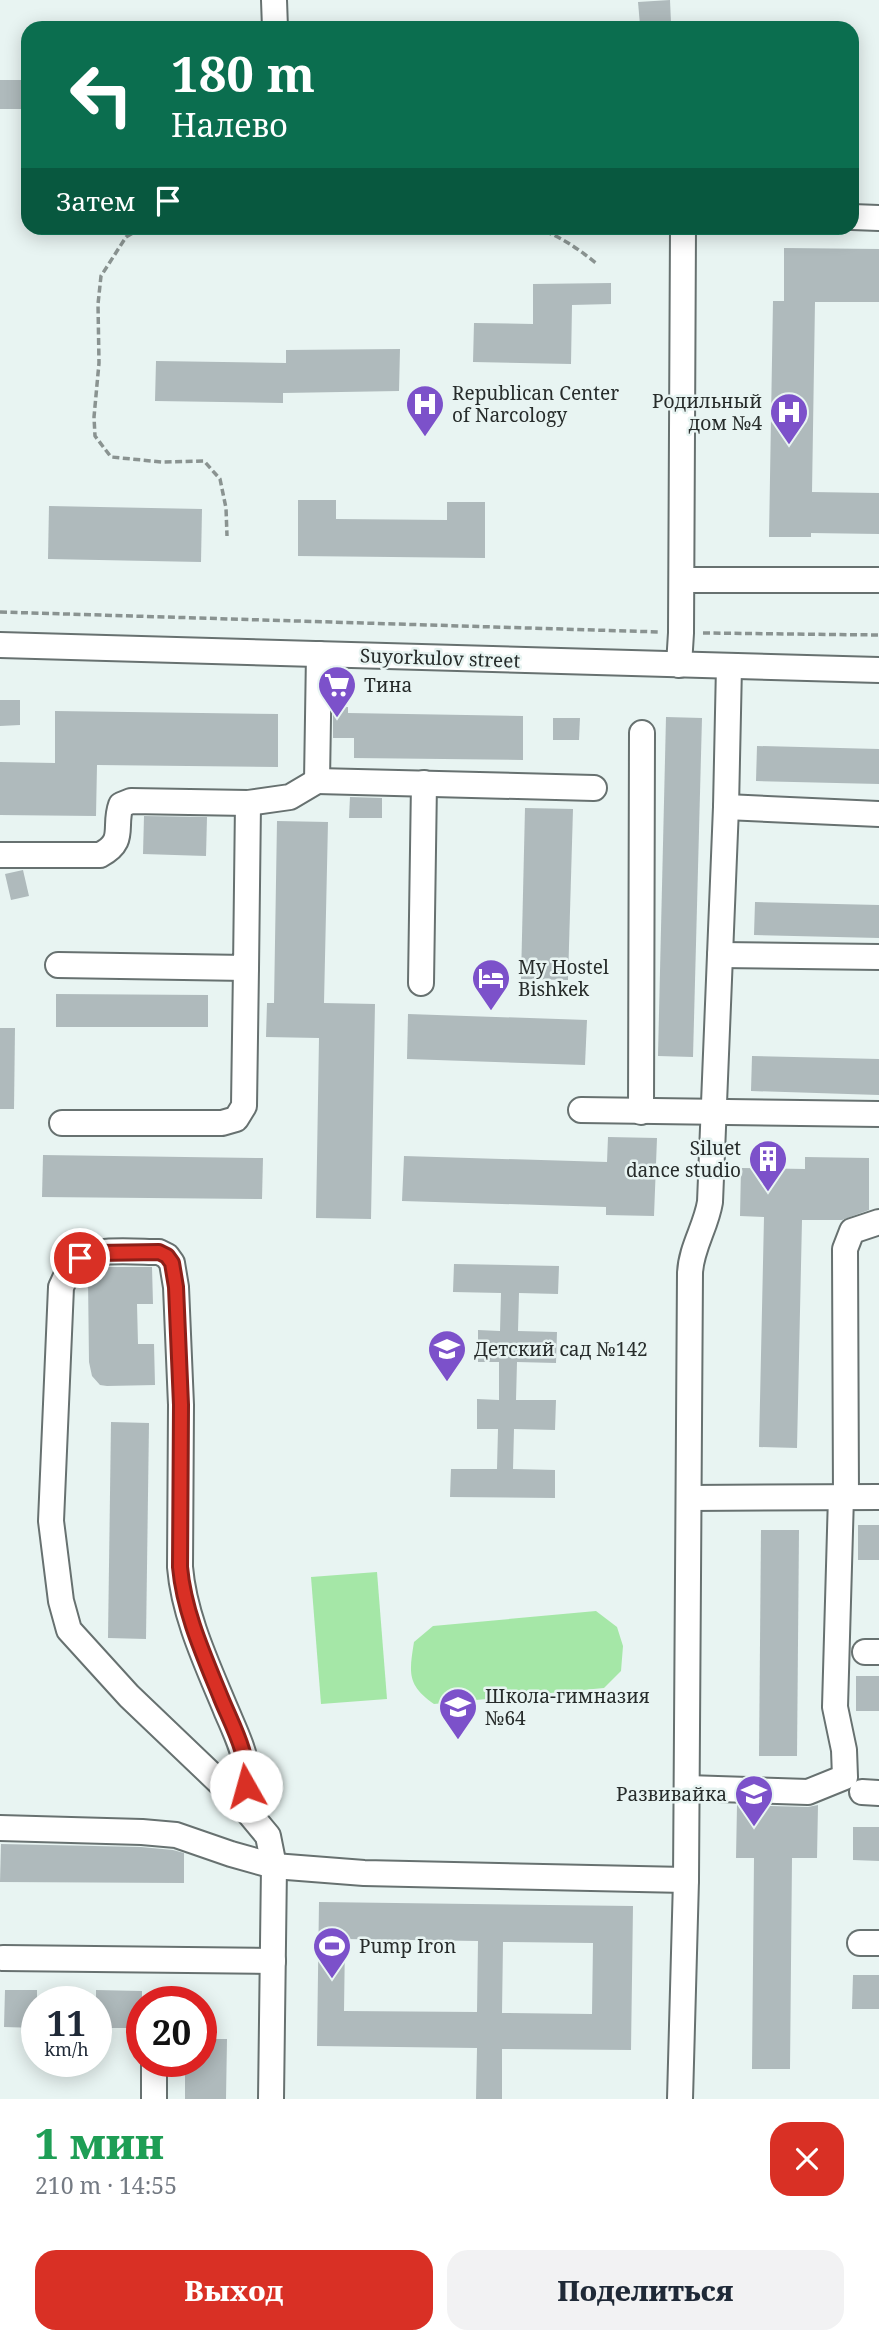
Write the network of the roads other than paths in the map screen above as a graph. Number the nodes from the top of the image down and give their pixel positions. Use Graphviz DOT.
graph roads {
  1 [pos="274,0"];
  2 [pos="275,21"];
  3 [pos="859,217"];
  4 [pos="879,218"];
  5 [pos="683,235"];
  6 [pos="682,580"];
  7 [pos="879,580"];
  8 [pos="0,645"];
  9 [pos="319,654"];
  10 [pos="679,665"];
  11 [pos="729,666"];
  12 [pos="879,670"];
  13 [pos="642,733"];
  14 [pos="317,781"];
  15 [pos="424,783"];
  16 [pos="594,788"];
  17 [pos="248,803"];
  18 [pos="726,807"];
  19 [pos="879,814"];
  20 [pos="0,855"];
  21 [pos="720,955"];
  22 [pos="879,957"];
  23 [pos="58,965"];
  24 [pos="246,968"];
  25 [pos="421,983"];
  26 [pos="581,1110"];
  27 [pos="641,1112"];
  28 [pos="715,1113"];
  29 [pos="879,1114"];
  30 [pos="62,1123"];
  31 [pos="879,1222"];
  32 [pos="844,1496"];
  33 [pos="879,1497"];
  34 [pos="689,1498"];
  35 [pos="687,1788"];
  36 [pos="240,1801"];
  37 [pos="0,1828"];
  38 [pos="274,1866"];
  39 [pos="686,1880"];
  40 [pos="2,1958"];
  41 [pos="273,1962"];
  42 [pos="154,2077"];
  43 [pos="154,2099"];
  44 [pos="271,2099"];
  45 [pos="680,2099"];
  1 -- 2 [label="street"];
  3 -- 4 [label="street"];
  5 -- 6 [label="street"];
  6 -- 7 [label="street"];
  6 -- 10 [label="street"];
  8 -- 9 [label="street, Suyorkulov street"];
  9 -- 10 [label="street, Suyorkulov street"];
  9 -- 14 [label="street"];
  10 -- 11 [label="street, Suyorkulov street"];
  11 -- 12 [label="street, Suyorkulov street"];
  11 -- 18 [label="street"];
  13 -- 27 [label="street"];
  14 -- 15 [label="street"];
  14 -- 17 [label="street"];
  15 -- 16 [label="street"];
  15 -- 25 [label="street"];
  17 -- 20 [label="street"];
  17 -- 24 [label="street"];
  18 -- 19 [label="street"];
  18 -- 21 [label="street"];
  21 -- 22 [label="street"];
  21 -- 28 [label="street"];
  23 -- 24 [label="street"];
  24 -- 30 [label="street"];
  26 -- 27 [label="street"];
  27 -- 28 [label="street"];
  28 -- 29 [label="street"];
  28 -- 34 [label="street"];
  31 -- 32 [label="street"];
  32 -- 33 [label="street"];
  32 -- 34 [label="street"];
  32 -- 35 [label="street"];
  34 -- 35 [label="street"];
  35 -- 39 [label="street"];
  36 -- 36 [label="street"];
  36 -- 38 [label="street"];
  37 -- 38 [label="street"];
  38 -- 39 [label="street"];
  38 -- 41 [label="street"];
  39 -- 45 [label="street"];
  40 -- 41 [label="street"];
  41 -- 44 [label="street"];
  42 -- 43 [label="street"];
}
